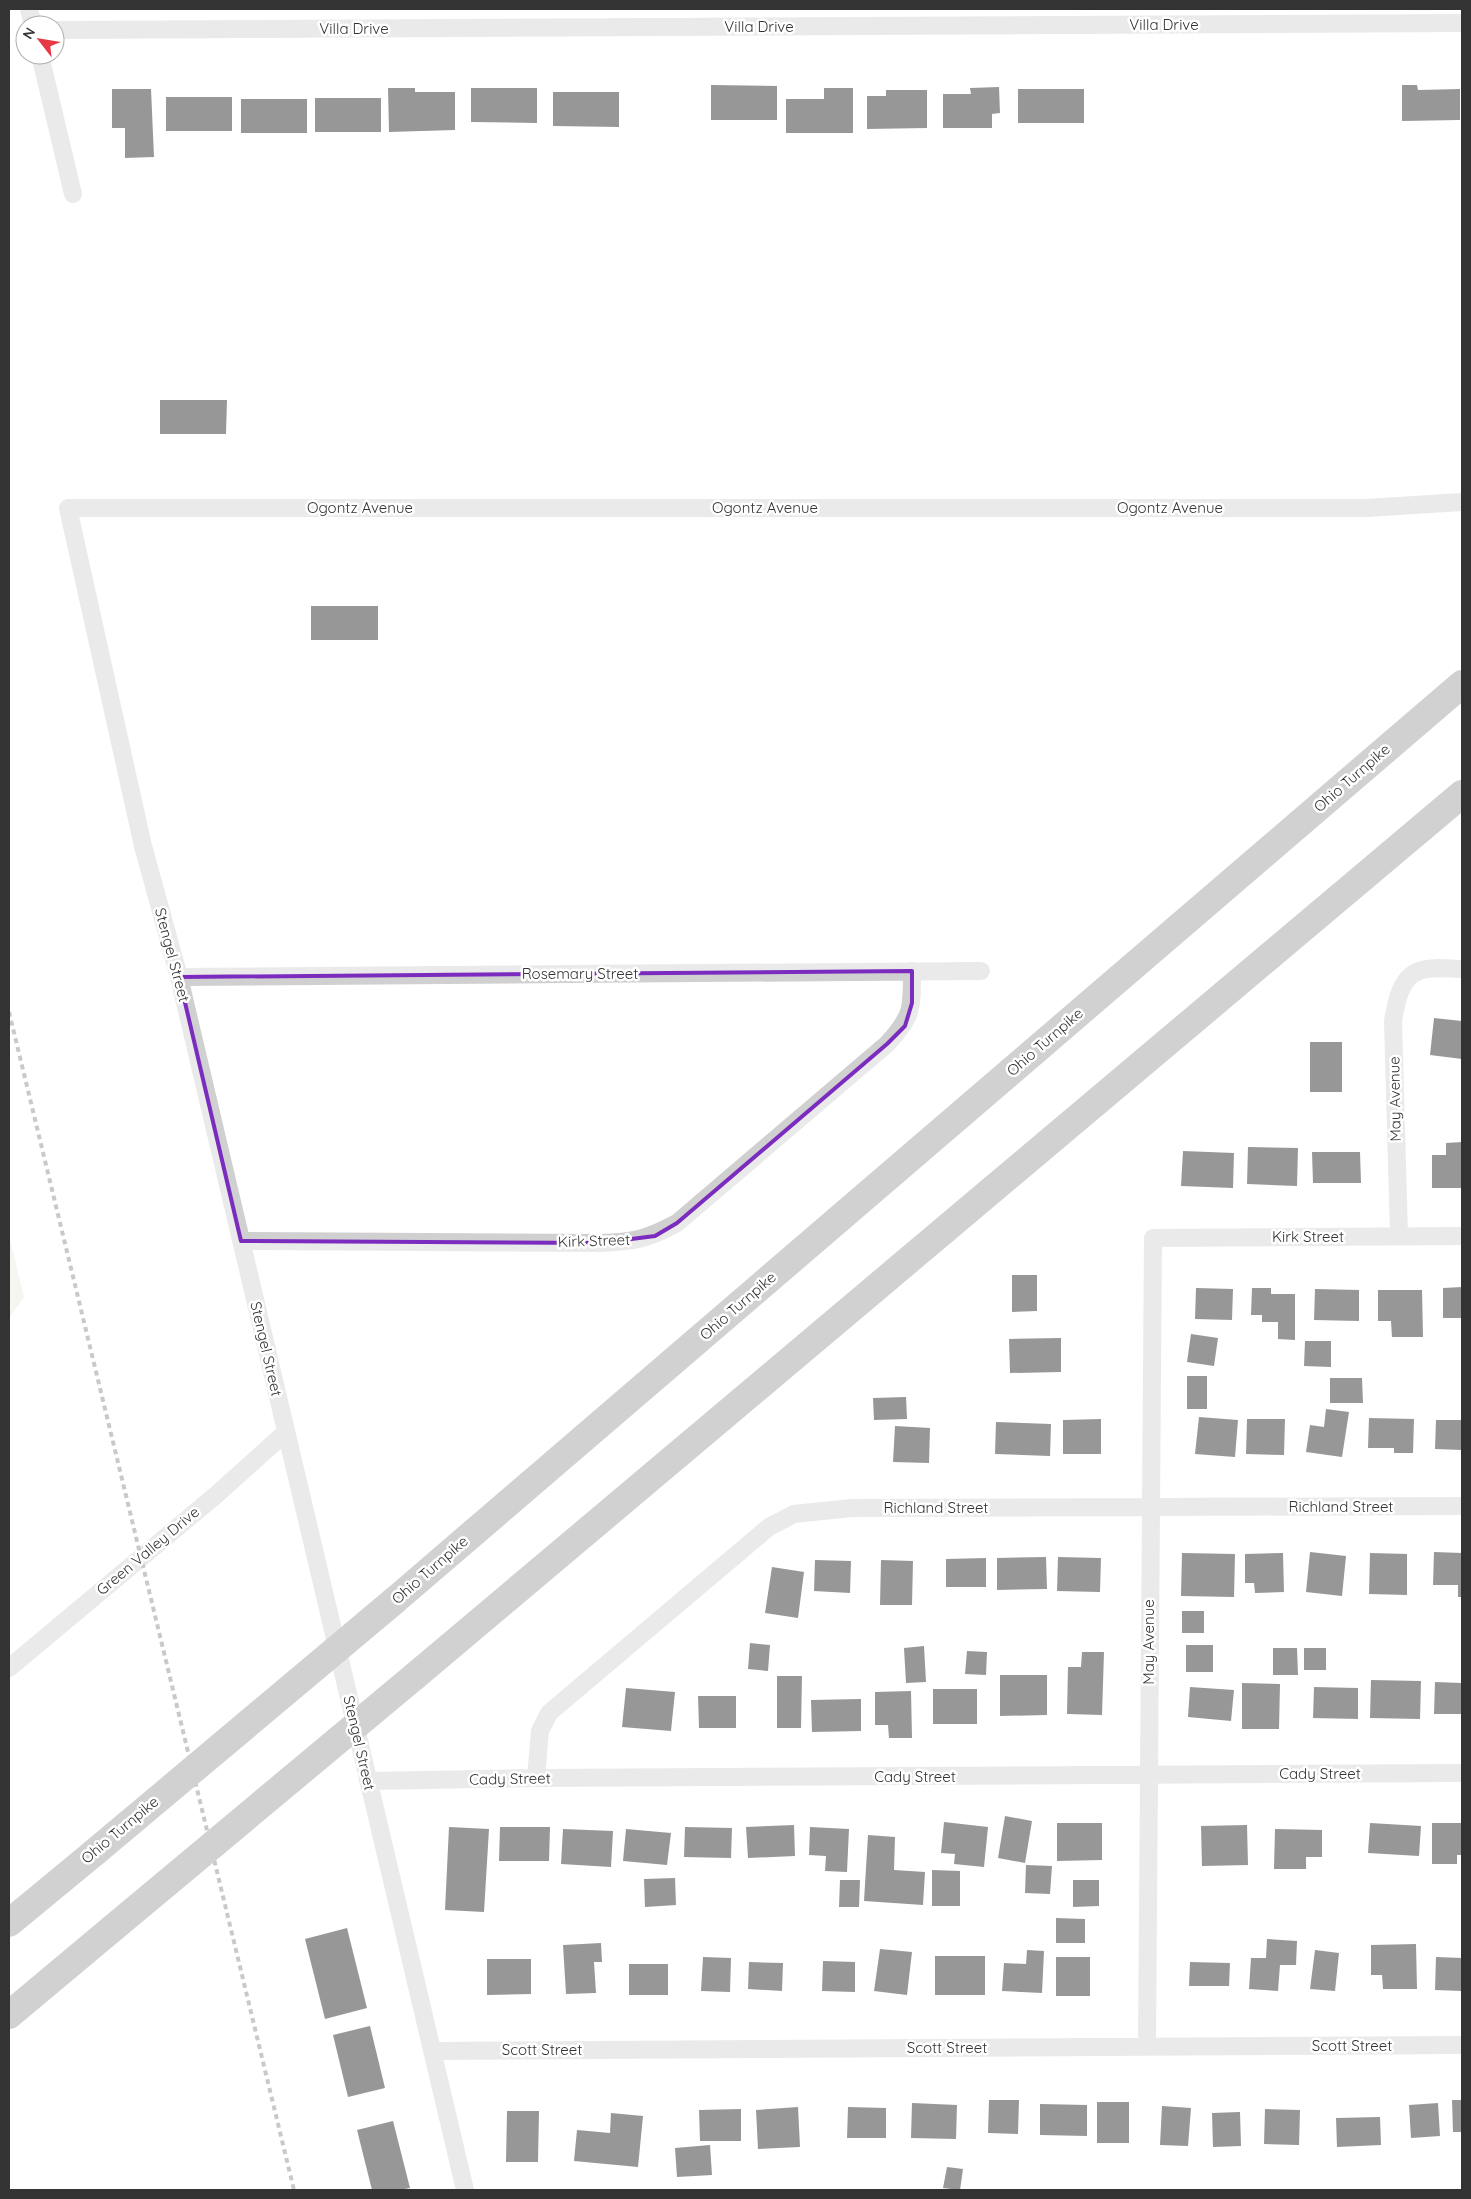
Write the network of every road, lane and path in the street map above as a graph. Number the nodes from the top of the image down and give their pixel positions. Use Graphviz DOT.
graph roads {
  1 [pos="1158,17"];
  2 [pos="1462,23"];
  3 [pos="65,30"];
  4 [pos="42,65"];
  5 [pos="73,194"];
  6 [pos="1462,502"];
  7 [pos="68,508"];
  8 [pos="1462,684"];
  9 [pos="1462,794"];
  10 [pos="1462,969"];
  11 [pos="912,971"];
  12 [pos="981,971"];
  13 [pos="179,977"];
  14 [pos="1399,1236"];
  15 [pos="1462,1236"];
  16 [pos="1153,1238"];
  17 [pos="241,1241"];
  18 [pos="285,1433"];
  19 [pos="1462,1506"];
  20 [pos="1150,1508"];
  21 [pos="9,1668"];
  22 [pos="1462,1773"];
  23 [pos="1148,1776"];
  24 [pos="536,1778"];
  25 [pos="368,1781"];
  26 [pos="9,1923"];
  27 [pos="9,2015"];
  28 [pos="1462,2045"];
  29 [pos="1147,2046"];
  30 [pos="432,2051"];
  31 [pos="465,2190"];
  1 -- 2 [label="street, Villa Drive"];
  1 -- 3 [label="street, Villa Drive"];
  4 -- 5 [label="street"];
  6 -- 7 [label="street, Ogontz Avenue"];
  7 -- 13 [label="street, Stengel Street"];
  8 -- 26 [label="highway, Ohio Turnpike, bridge"];
  9 -- 27 [label="highway, bridge"];
  10 -- 14 [label="street, May Avenue"];
  11 -- 12 [label="street, Rosemary Street"];
  11 -- 13 [label="street, Rosemary Street"];
  11 -- 17 [label="street, Kirk Street"];
  13 -- 17 [label="street, Stengel Street"];
  14 -- 15 [label="street, Kirk Street"];
  14 -- 16 [label="street, Kirk Street"];
  16 -- 20 [label="street, May Avenue"];
  17 -- 18 [label="street, Stengel Street"];
  18 -- 21 [label="street, Green Valley Drive"];
  18 -- 25 [label="street, Stengel Street"];
  19 -- 20 [label="street, Richland Street"];
  20 -- 23 [label="street, May Avenue"];
  20 -- 24 [label="street, Richland Street"];
  22 -- 23 [label="street, Cady Street"];
  23 -- 24 [label="street, Cady Street"];
  23 -- 29 [label="street, May Avenue"];
  24 -- 25 [label="street, Cady Street"];
  25 -- 30 [label="street, Stengel Street"];
  28 -- 29 [label="street, Scott Street"];
  29 -- 30 [label="street, Scott Street"];
  30 -- 31 [label="street, Stengel Street"];
}
